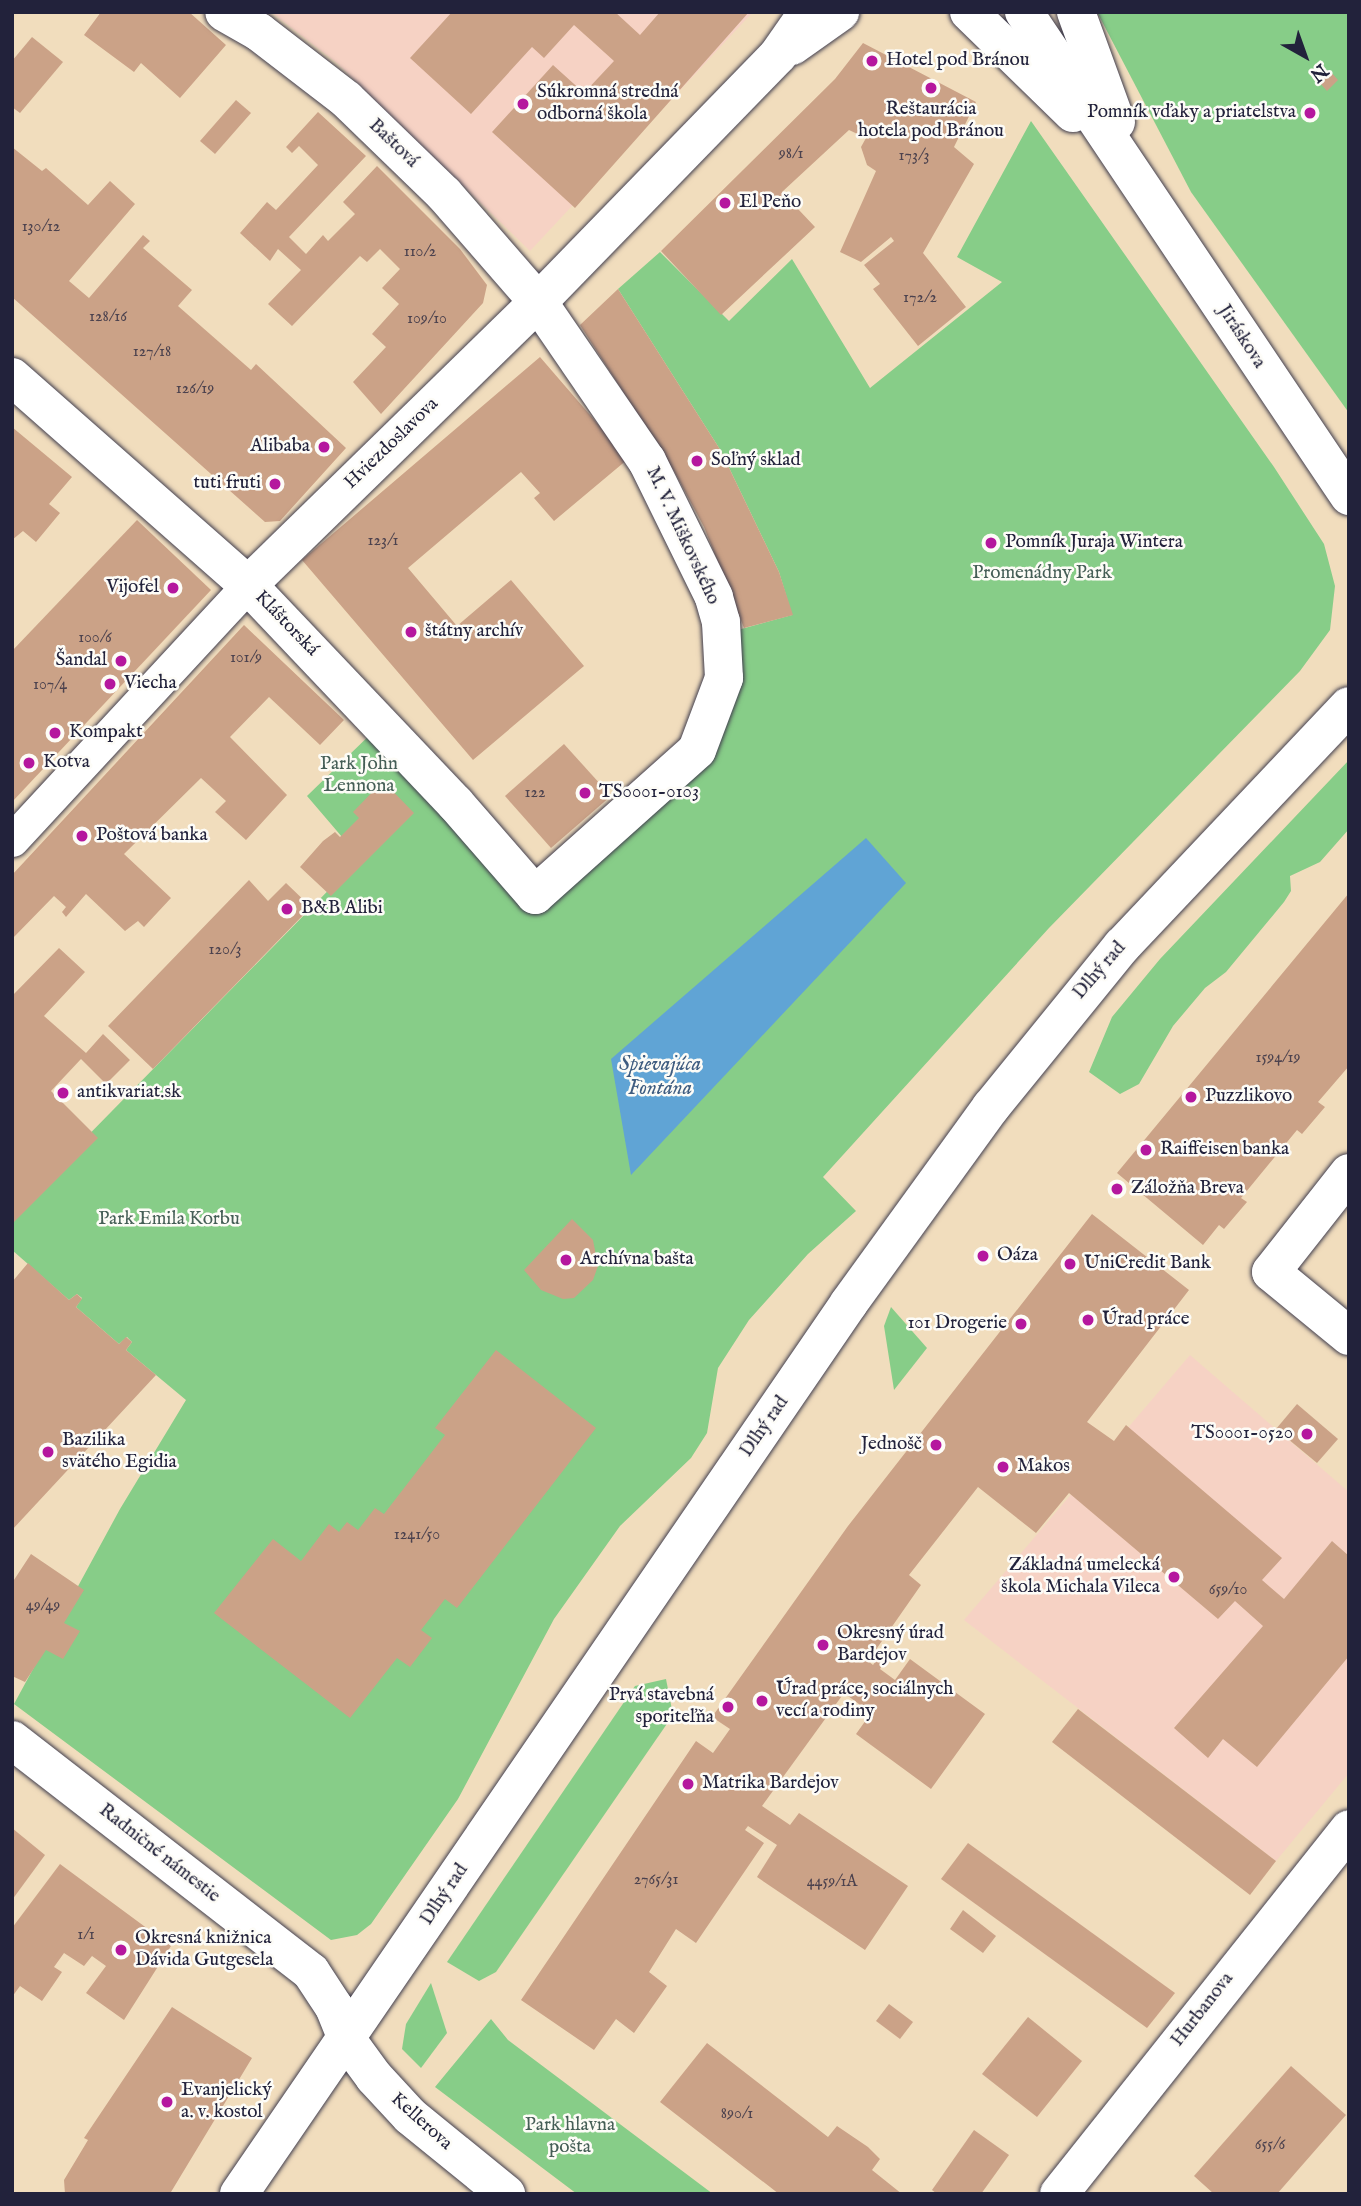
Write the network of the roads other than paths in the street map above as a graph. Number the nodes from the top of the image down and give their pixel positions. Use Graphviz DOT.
graph roads {
  1 [pos="224,12"];
  2 [pos="807,12"];
  3 [pos="840,12"];
  4 [pos="968,12"];
  5 [pos="1024,12"];
  6 [pos="1076,12"];
  7 [pos="778,55"];
  8 [pos="1137,177"];
  9 [pos="538,302"];
  10 [pos="12,377"];
  11 [pos="1349,496"];
  12 [pos="248,585"];
  13 [pos="1349,706"];
  14 [pos="12,840"];
  15 [pos="536,895"];
  16 [pos="1349,1173"];
  17 [pos="1349,1336"];
  18 [pos="12,1740"];
  19 [pos="1349,1829"];
  20 [pos="347,2040"];
  21 [pos="239,2194"];
  22 [pos="506,2194"];
  23 [pos="1059,2194"];
  1 -- 9 [label="street, Baštová"];
  2 -- 7 [label="street, Hviezdoslavova"];
  3 -- 7 [label="street, Hviezdoslavova"];
  4 -- 8 [label="street, Jiráskova"];
  5 -- 8 [label="street, Jiráskova"];
  6 -- 8 [label="street, Jiráskova"];
  7 -- 9 [label="street, Hviezdoslavova"];
  8 -- 11 [label="street, Jiráskova"];
  9 -- 12 [label="street, Hviezdoslavova"];
  9 -- 15 [label="street, M. V. Miškovského"];
  10 -- 12 [label="street, Kláštorská"];
  12 -- 14 [label="street, Hviezdoslavova"];
  12 -- 15 [label="street, Kláštorská"];
  13 -- 20 [label="street, Dlhý rad"];
  16 -- 17 [label="street"];
  18 -- 20 [label="street, Radničné námestie"];
  19 -- 23 [label="street, Hurbanova"];
  20 -- 21 [label="street, Dlhý rad"];
  20 -- 22 [label="street, Kellerova"];
}
